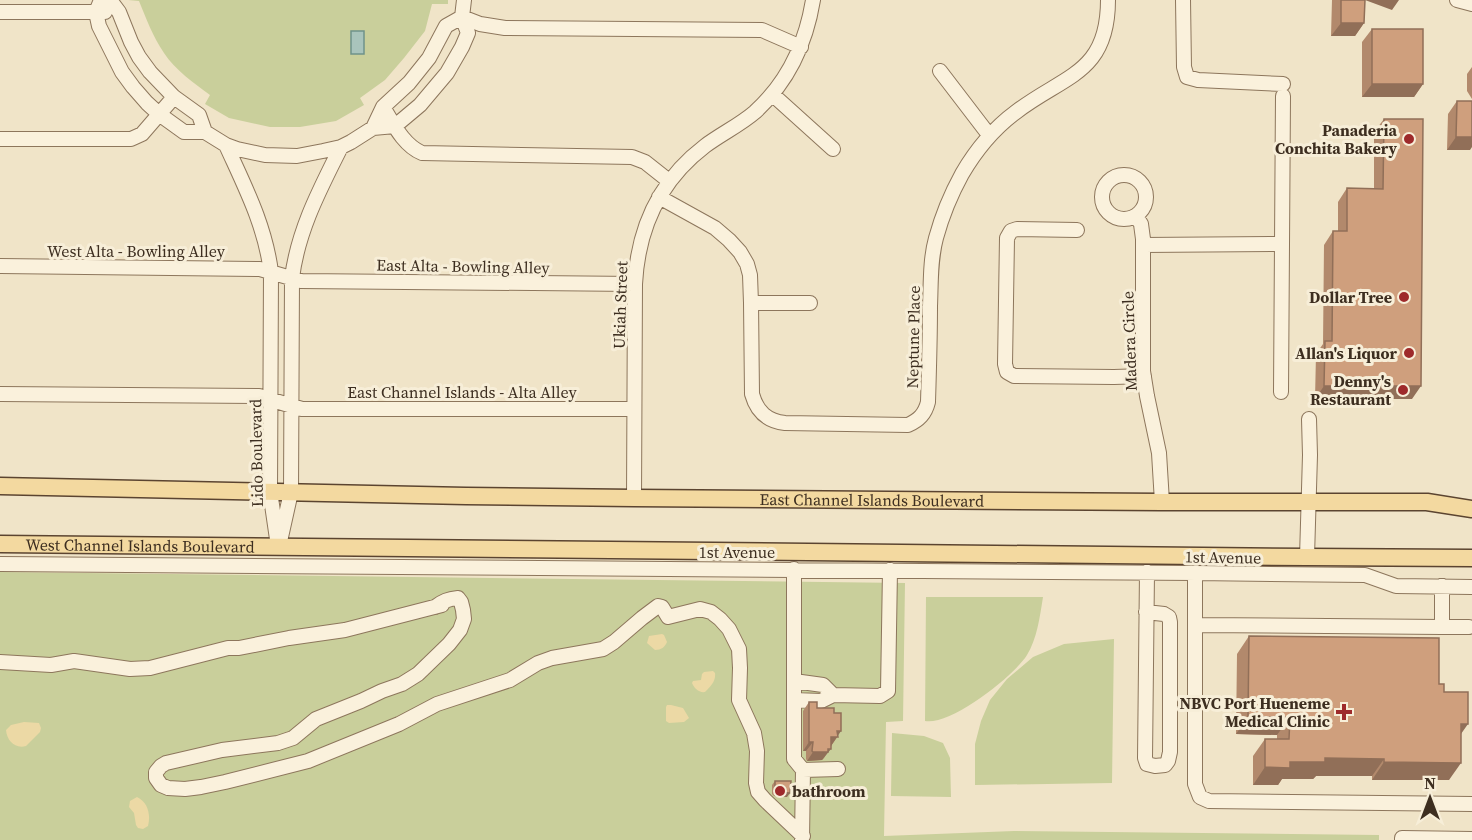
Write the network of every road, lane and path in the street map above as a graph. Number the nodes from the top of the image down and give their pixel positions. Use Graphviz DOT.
graph roads {
  1 [pos="110,0"];
  2 [pos="464,0"];
  3 [pos="813,0"];
  4 [pos="1108,0"];
  5 [pos="1183,0"];
  6 [pos="1457,0"];
  7 [pos="1472,4"];
  8 [pos="99,6"];
  9 [pos="0,12"];
  10 [pos="119,12"];
  11 [pos="462,17"];
  12 [pos="801,47"];
  13 [pos="940,71"];
  14 [pos="772,94"];
  15 [pos="174,98"];
  16 [pos="383,107"];
  17 [pos="159,114"];
  18 [pos="394,126"];
  19 [pos="373,128"];
  20 [pos="204,132"];
  21 [pos="989,135"];
  22 [pos="0,139"];
  23 [pos="226,145"];
  24 [pos="341,147"];
  25 [pos="833,148"];
  26 [pos="669,181"];
  27 [pos="659,197"];
  28 [pos="1136,216"];
  29 [pos="1077,230"];
  30 [pos="1282,244"];
  31 [pos="1143,245"];
  32 [pos="0,266"];
  33 [pos="271,272"];
  34 [pos="292,278"];
  35 [pos="635,284"];
  36 [pos="751,303"];
  37 [pos="810,303"];
  38 [pos="1144,375"];
  39 [pos="1281,392"];
  40 [pos="0,394"];
  41 [pos="271,399"];
  42 [pos="291,405"];
  43 [pos="634,410"];
  44 [pos="1309,419"];
  45 [pos="0,486"];
  46 [pos="270,491"];
  47 [pos="291,492"];
  48 [pos="634,498"];
  49 [pos="1162,502"];
  50 [pos="1308,503"];
  51 [pos="1472,509"];
  52 [pos="0,544"];
  53 [pos="279,546"];
  54 [pos="1307,557"];
  55 [pos="1371,557"];
  56 [pos="1472,558"];
  57 [pos="0,564"];
  58 [pos="1472,568"];
  59 [pos="795,569"];
  60 [pos="890,570"];
  61 [pos="1147,572"];
  62 [pos="1196,573"];
  63 [pos="1442,586"];
  64 [pos="1472,587"];
  65 [pos="1146,612"];
  66 [pos="1196,626"];
  67 [pos="1442,627"];
  68 [pos="1469,627"];
  69 [pos="0,662"];
  70 [pos="795,681"];
  71 [pos="833,695"];
  72 [pos="795,700"];
  73 [pos="838,769"];
  74 [pos="803,770"];
  75 [pos="1472,804"];
  76 [pos="802,838"];
  77 [pos="1472,838"];
  78 [pos="1402,840"];
  1 -- 10 [label="street"];
  2 -- 11 [label="street"];
  3 -- 12 [label="street, Ukiah Street"];
  4 -- 21 [label="street, Neptune Place"];
  5 -- 30 [label="street"];
  6 -- 7 [label="street"];
  8 -- 9 [label="street"];
  8 -- 10 [label="street"];
  8 -- 17 [label="street"];
  10 -- 15 [label="street"];
  11 -- 12 [label="street"];
  11 -- 16 [label="street"];
  11 -- 18 [label="street"];
  12 -- 14 [label="street, Ukiah Street"];
  13 -- 21 [label="street"];
  14 -- 25 [label="street"];
  14 -- 26 [label="street, Ukiah Street"];
  15 -- 17 [label="street"];
  15 -- 20 [label="street"];
  16 -- 18 [label="street"];
  16 -- 19 [label="street"];
  17 -- 20 [label="street"];
  17 -- 22 [label="street"];
  18 -- 19 [label="street"];
  18 -- 26 [label="street"];
  19 -- 24 [label="street"];
  20 -- 23 [label="street"];
  21 -- 36 [label="street, Neptune Place"];
  23 -- 24 [label="street"];
  23 -- 33 [label="street, Lido Boulevard"];
  24 -- 34 [label="street, Lido Boulevard"];
  26 -- 27 [label="street, Ukiah Street"];
  27 -- 35 [label="street, Ukiah Street"];
  27 -- 36 [label="street, Neptune Place"];
  28 -- 31 [label="street, Madera Circle"];
  29 -- 38 [label="street"];
  30 -- 31 [label="street"];
  30 -- 39 [label="street"];
  31 -- 38 [label="street, Madera Circle"];
  32 -- 33 [label="street, West Alta - Bowling Alley"];
  33 -- 34 [label="street, West Alta - Bowling Alley"];
  33 -- 41 [label="street, Lido Boulevard"];
  34 -- 35 [label="street, East Alta - Bowling Alley"];
  34 -- 42 [label="street, Lido Boulevard"];
  35 -- 43 [label="street, Ukiah Street"];
  36 -- 37 [label="street"];
  38 -- 49 [label="street, Madera Circle"];
  40 -- 41 [label="street, East Channel Islands - Alta Alley"];
  41 -- 42 [label="street, East Channel Islands - Alta Alley"];
  41 -- 46 [label="street, Lido Boulevard"];
  42 -- 43 [label="street, East Channel Islands - Alta Alley"];
  42 -- 47 [label="street, Lido Boulevard"];
  43 -- 48 [label="street, Ukiah Street"];
  44 -- 50 [label="street"];
  45 -- 46 [label="main road"];
  46 -- 47 [label="main road, East Channel Islands Boulevard"];
  46 -- 53 [label="street, Lido Boulevard"];
  47 -- 48 [label="main road, East Channel Islands Boulevard"];
  47 -- 53 [label="street, Lido Boulevard"];
  48 -- 49 [label="main road, East Channel Islands Boulevard"];
  49 -- 50 [label="main road, East Channel Islands Boulevard"];
  50 -- 51 [label="main road, East Channel Islands Boulevard"];
  50 -- 54 [label="street"];
  52 -- 53 [label="main road, West Channel Islands Boulevard"];
  53 -- 54 [label="main road"];
  54 -- 55 [label="main road"];
  55 -- 56 [label="main road"];
  55 -- 58 [label="main road"];
  57 -- 59 [label="street, 1st Avenue"];
  59 -- 60 [label="street, 1st Avenue"];
  59 -- 70 [label="street"];
  60 -- 61 [label="street, 1st Avenue"];
  60 -- 71 [label="street"];
  61 -- 62 [label="street, 1st Avenue"];
  61 -- 65 [label="street"];
  62 -- 63 [label="street, 1st Avenue"];
  62 -- 66 [label="street"];
  63 -- 64 [label="street, 1st Avenue"];
  63 -- 67 [label="street"];
  65 -- 65 [label="street"];
  66 -- 67 [label="street"];
  66 -- 75 [label="street"];
  67 -- 68 [label="street"];
  69 -- 76 [label="street"];
  70 -- 71 [label="street"];
  70 -- 72 [label="street"];
  71 -- 72 [label="street"];
  72 -- 74 [label="street"];
  73 -- 74 [label="street"];
  74 -- 76 [label="street"];
  77 -- 78 [label="street"];
}
